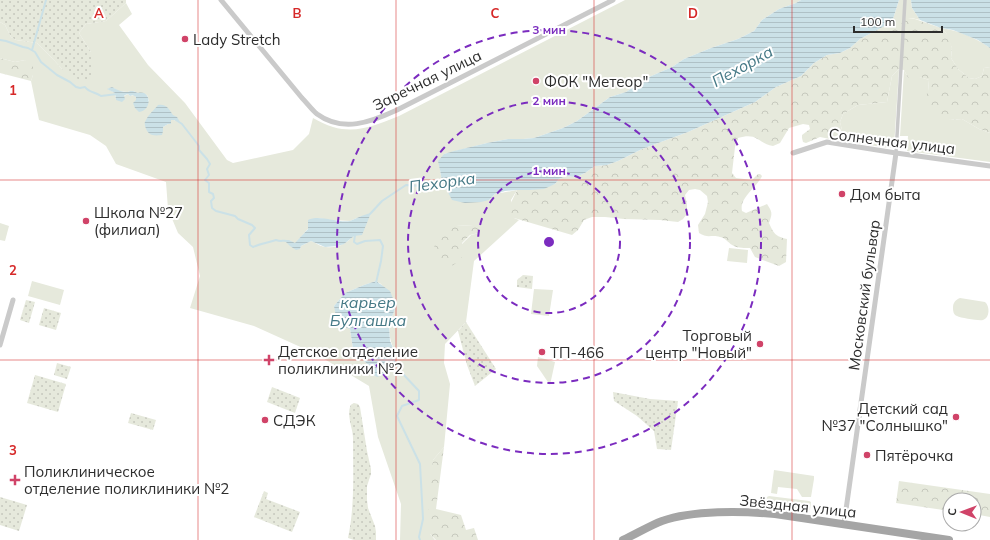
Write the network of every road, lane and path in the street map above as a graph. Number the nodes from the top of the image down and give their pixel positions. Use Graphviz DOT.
graph roads {
  1 [pos="221,0"];
  2 [pos="613,0"];
  3 [pos="905,0"];
  4 [pos="793,153"];
  5 [pos="896,153"];
  6 [pos="990,166"];
  7 [pos="12,300"];
  8 [pos="0,346"];
  9 [pos="844,524"];
  10 [pos="623,540"];
  11 [pos="949,540"];
  1 -- 2 [label="street, Заречная улица"];
  3 -- 5 [label="street, Московский бульвар"];
  4 -- 5 [label="street, Солнечная улица"];
  5 -- 6 [label="street, Солнечная улица"];
  5 -- 9 [label="street, Московский бульвар"];
  7 -- 8 [label="street"];
  9 -- 10 [label="main road, Звёздная улица"];
  9 -- 11 [label="main road, Звёздная улица"];
}
